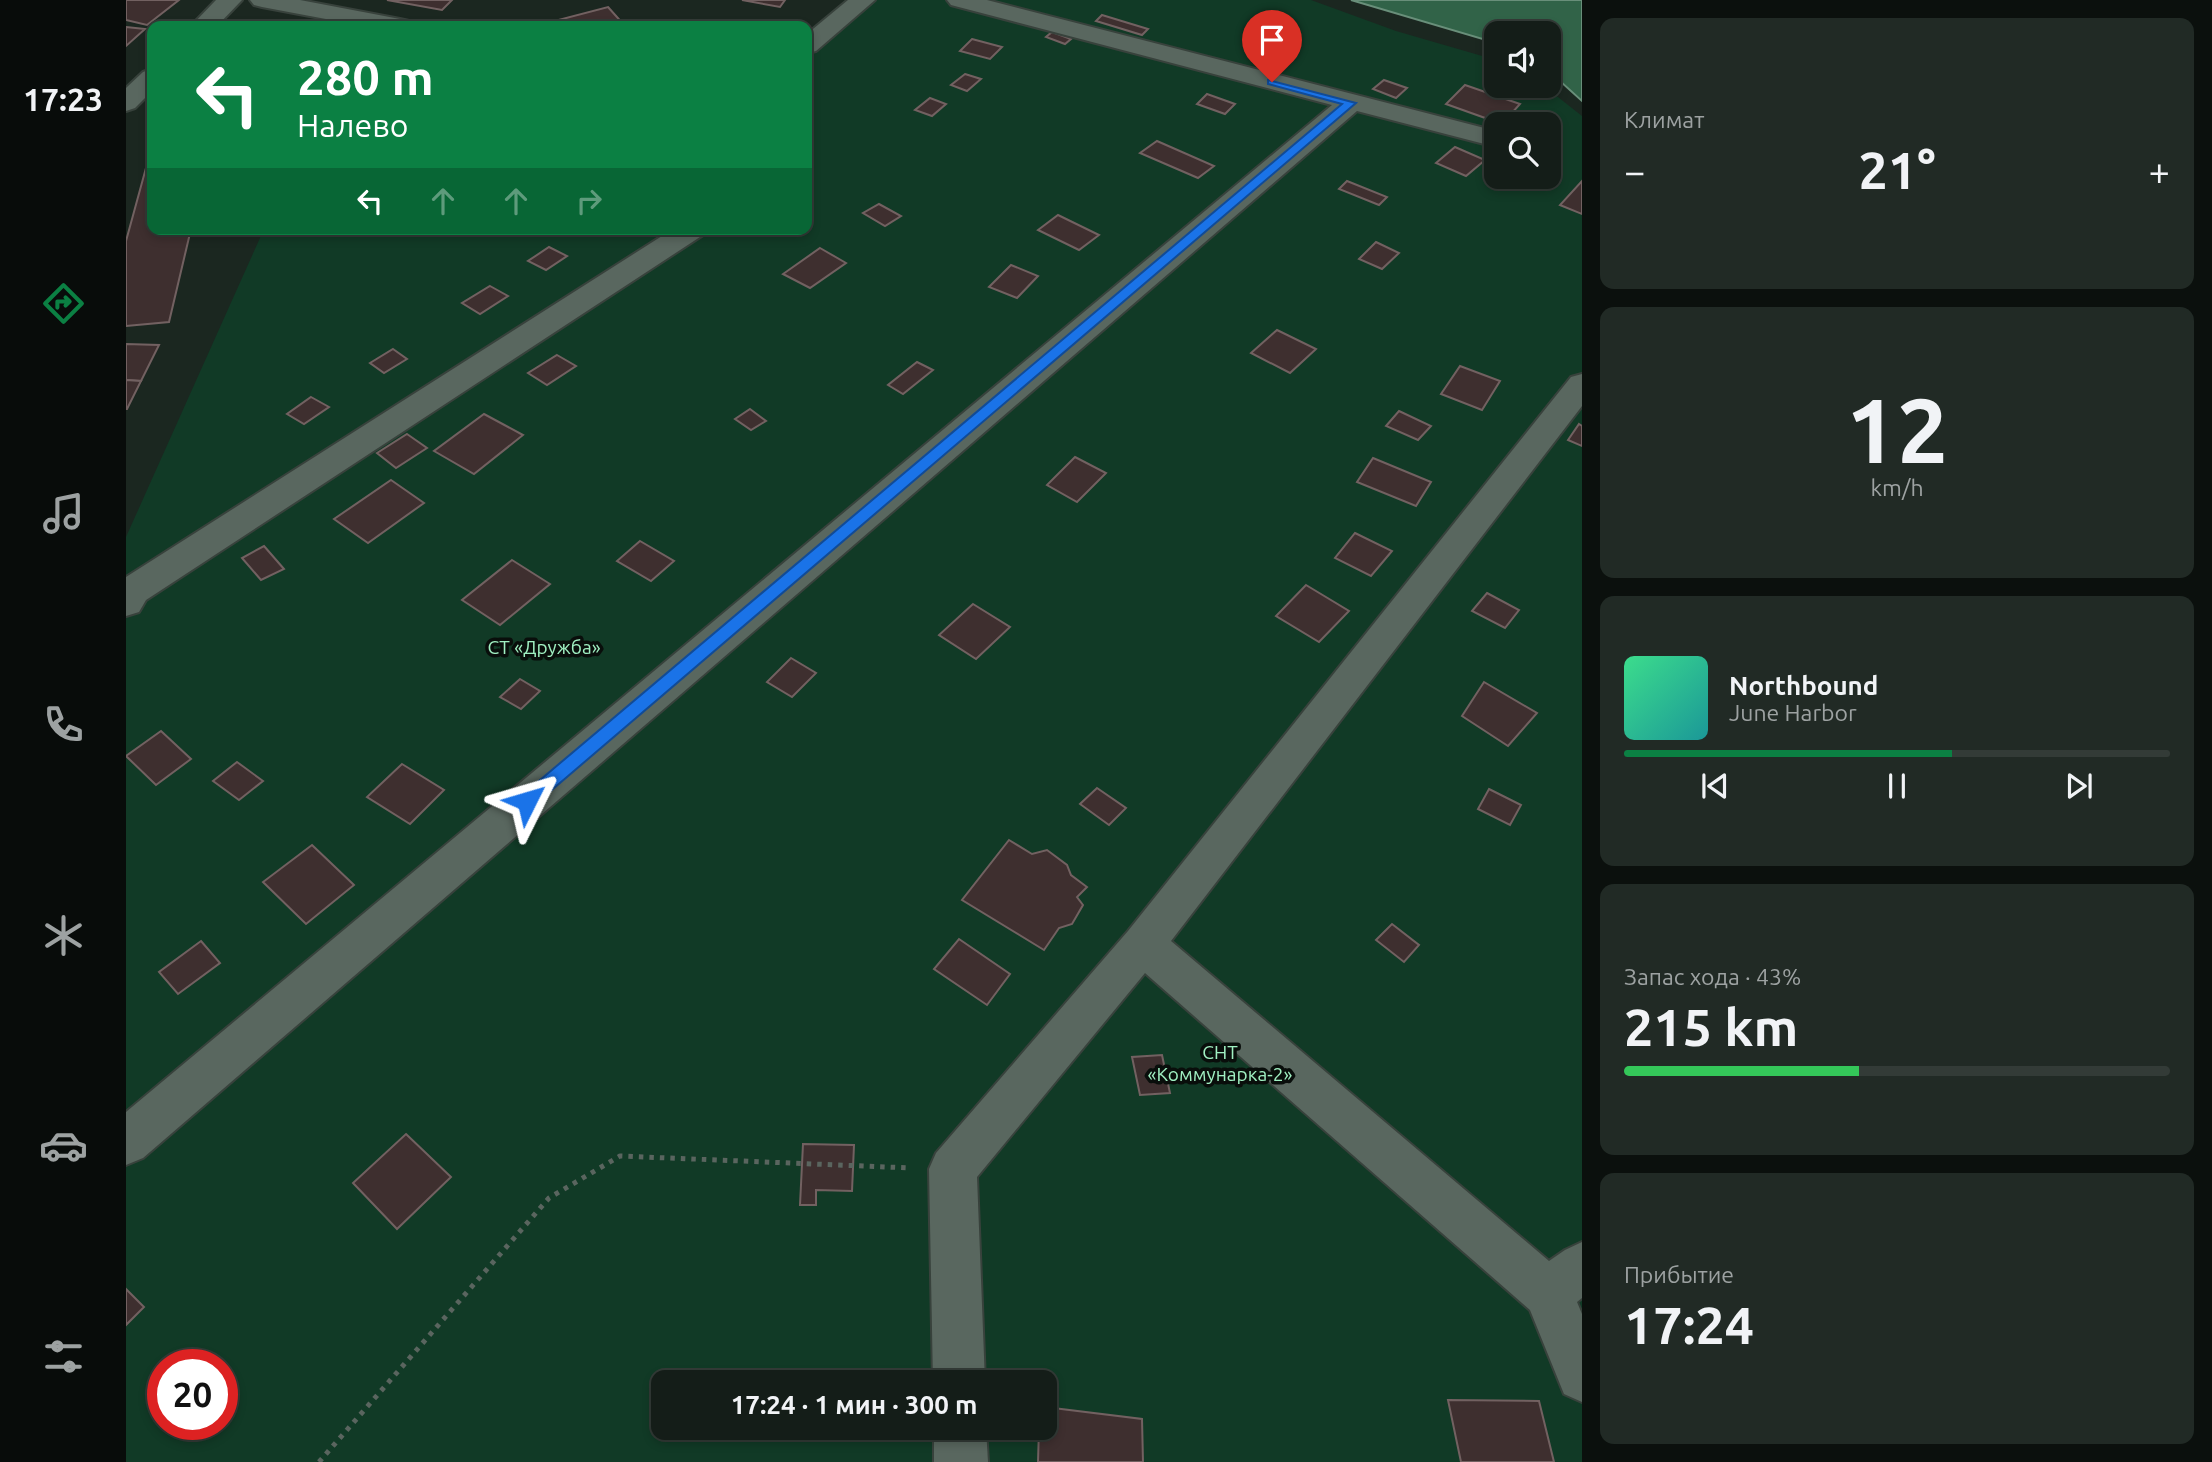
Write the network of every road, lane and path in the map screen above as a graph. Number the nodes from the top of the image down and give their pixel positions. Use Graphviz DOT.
graph roads {
  1 [pos="230,0"];
  2 [pos="262,0"];
  3 [pos="863,0"];
  4 [pos="958,0"];
  5 [pos="208,21"];
  6 [pos="373,21"];
  7 [pos="812,42"];
  8 [pos="147,82"];
  9 [pos="126,103"];
  10 [pos="1350,103"];
  11 [pos="1484,136"];
  12 [pos="684,235"];
  13 [pos="1582,384"];
  14 [pos="126,603"];
  15 [pos="1143,944"];
  16 [pos="126,1142"];
  17 [pos="953,1169"];
  18 [pos="1565,1280"];
  19 [pos="959,1370"];
  20 [pos="1582,1376"];
  21 [pos="960,1440"];
  22 [pos="318,1462"];
  23 [pos="961,1462"];
  1 -- 5 [label="street"];
  2 -- 6 [label="street"];
  3 -- 7 [label="street"];
  4 -- 10 [label="street"];
  8 -- 9 [label="street"];
  10 -- 11 [label="street"];
  10 -- 16 [label="street"];
  12 -- 14 [label="street"];
  13 -- 15 [label="street"];
  15 -- 17 [label="street"];
  15 -- 18 [label="street"];
  17 -- 19 [label="street"];
  17 -- 22 [label="path"];
  18 -- 20 [label="street"];
  21 -- 23 [label="street"];
}
